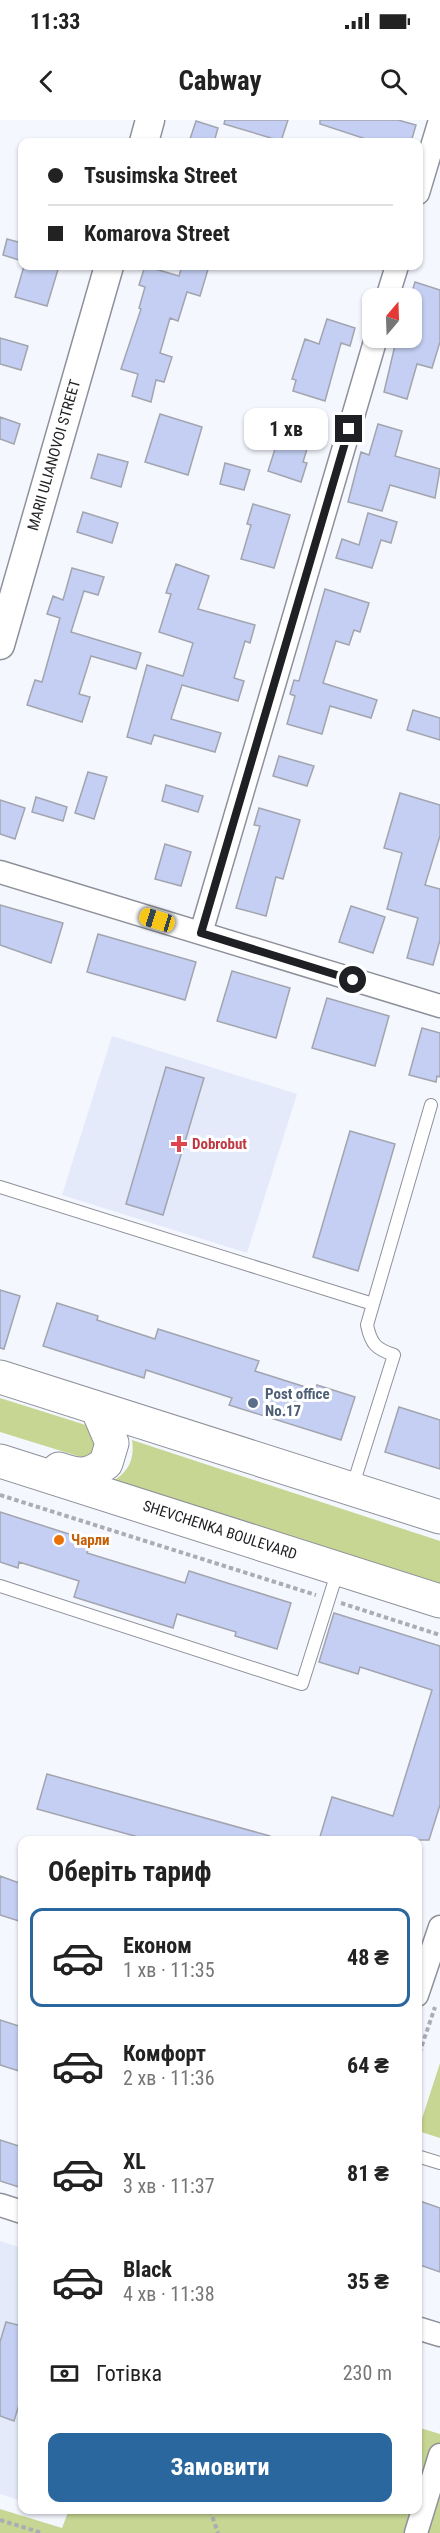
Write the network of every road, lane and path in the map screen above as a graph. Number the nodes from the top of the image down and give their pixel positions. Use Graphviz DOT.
graph roads {
  1 [pos="150,120"];
  2 [pos="440,120"];
  3 [pos="145,138"];
  4 [pos="423,176"];
  5 [pos="108,270"];
  6 [pos="396,270"];
  7 [pos="390,288"];
  8 [pos="373,348"];
  9 [pos="0,645"];
  10 [pos="0,872"];
  11 [pos="201,933"];
  12 [pos="440,1006"];
  13 [pos="431,1105"];
  14 [pos="0,1187"];
  15 [pos="373,1304"];
  16 [pos="0,1377"];
  17 [pos="98,1408"];
  18 [pos="0,1454"];
  19 [pos="0,1461"];
  20 [pos="352,1489"];
  21 [pos="0,1495"];
  22 [pos="440,1517"];
  23 [pos="339,1568"];
  24 [pos="0,1586"];
  25 [pos="329,1599"];
  26 [pos="440,1601"];
  27 [pos="440,1635"];
  28 [pos="440,1927"];
  29 [pos="427,1999"];
  30 [pos="422,2030"];
  31 [pos="422,2158"];
  32 [pos="440,2163"];
  33 [pos="0,2205"];
  34 [pos="18,2210"];
  35 [pos="422,2330"];
  36 [pos="440,2335"];
  37 [pos="440,2455"];
  38 [pos="211,2514"];
  39 [pos="422,2514"];
  40 [pos="422,2514"];
  41 [pos="0,2520"];
  42 [pos="42,2533"];
  43 [pos="218,2533"];
  44 [pos="416,2533"];
  1 -- 3 [label="street"];
  2 -- 4 [label="street"];
  5 -- 9 [label="street, MARII ULIANOVOI STREET"];
  6 -- 7 [label="street"];
  8 -- 11 [label="street"];
  10 -- 11 [label="street"];
  11 -- 12 [label="street"];
  13 -- 15 [label="lane"];
  14 -- 15 [label="lane"];
  15 -- 20 [label="lane"];
  16 -- 17 [label="main road"];
  17 -- 18 [label="main road"];
  17 -- 20 [label="main road"];
  19 -- 23 [label="main road, SHEVCHENKA BOULEVARD"];
  20 -- 22 [label="main road"];
  21 -- 25 [label="path"];
  23 -- 25 [label="lane"];
  23 -- 26 [label="main road, SHEVCHENKA BOULEVARD"];
  24 -- 25 [label="lane"];
  25 -- 27 [label="path"];
  28 -- 29 [label="street"];
  29 -- 30 [label="path"];
  31 -- 32 [label="lane"];
  33 -- 34 [label="street"];
  35 -- 36 [label="street"];
  37 -- 39 [label="street"];
  38 -- 43 [label="path"];
  40 -- 44 [label="street"];
  41 -- 42 [label="path"];
}
